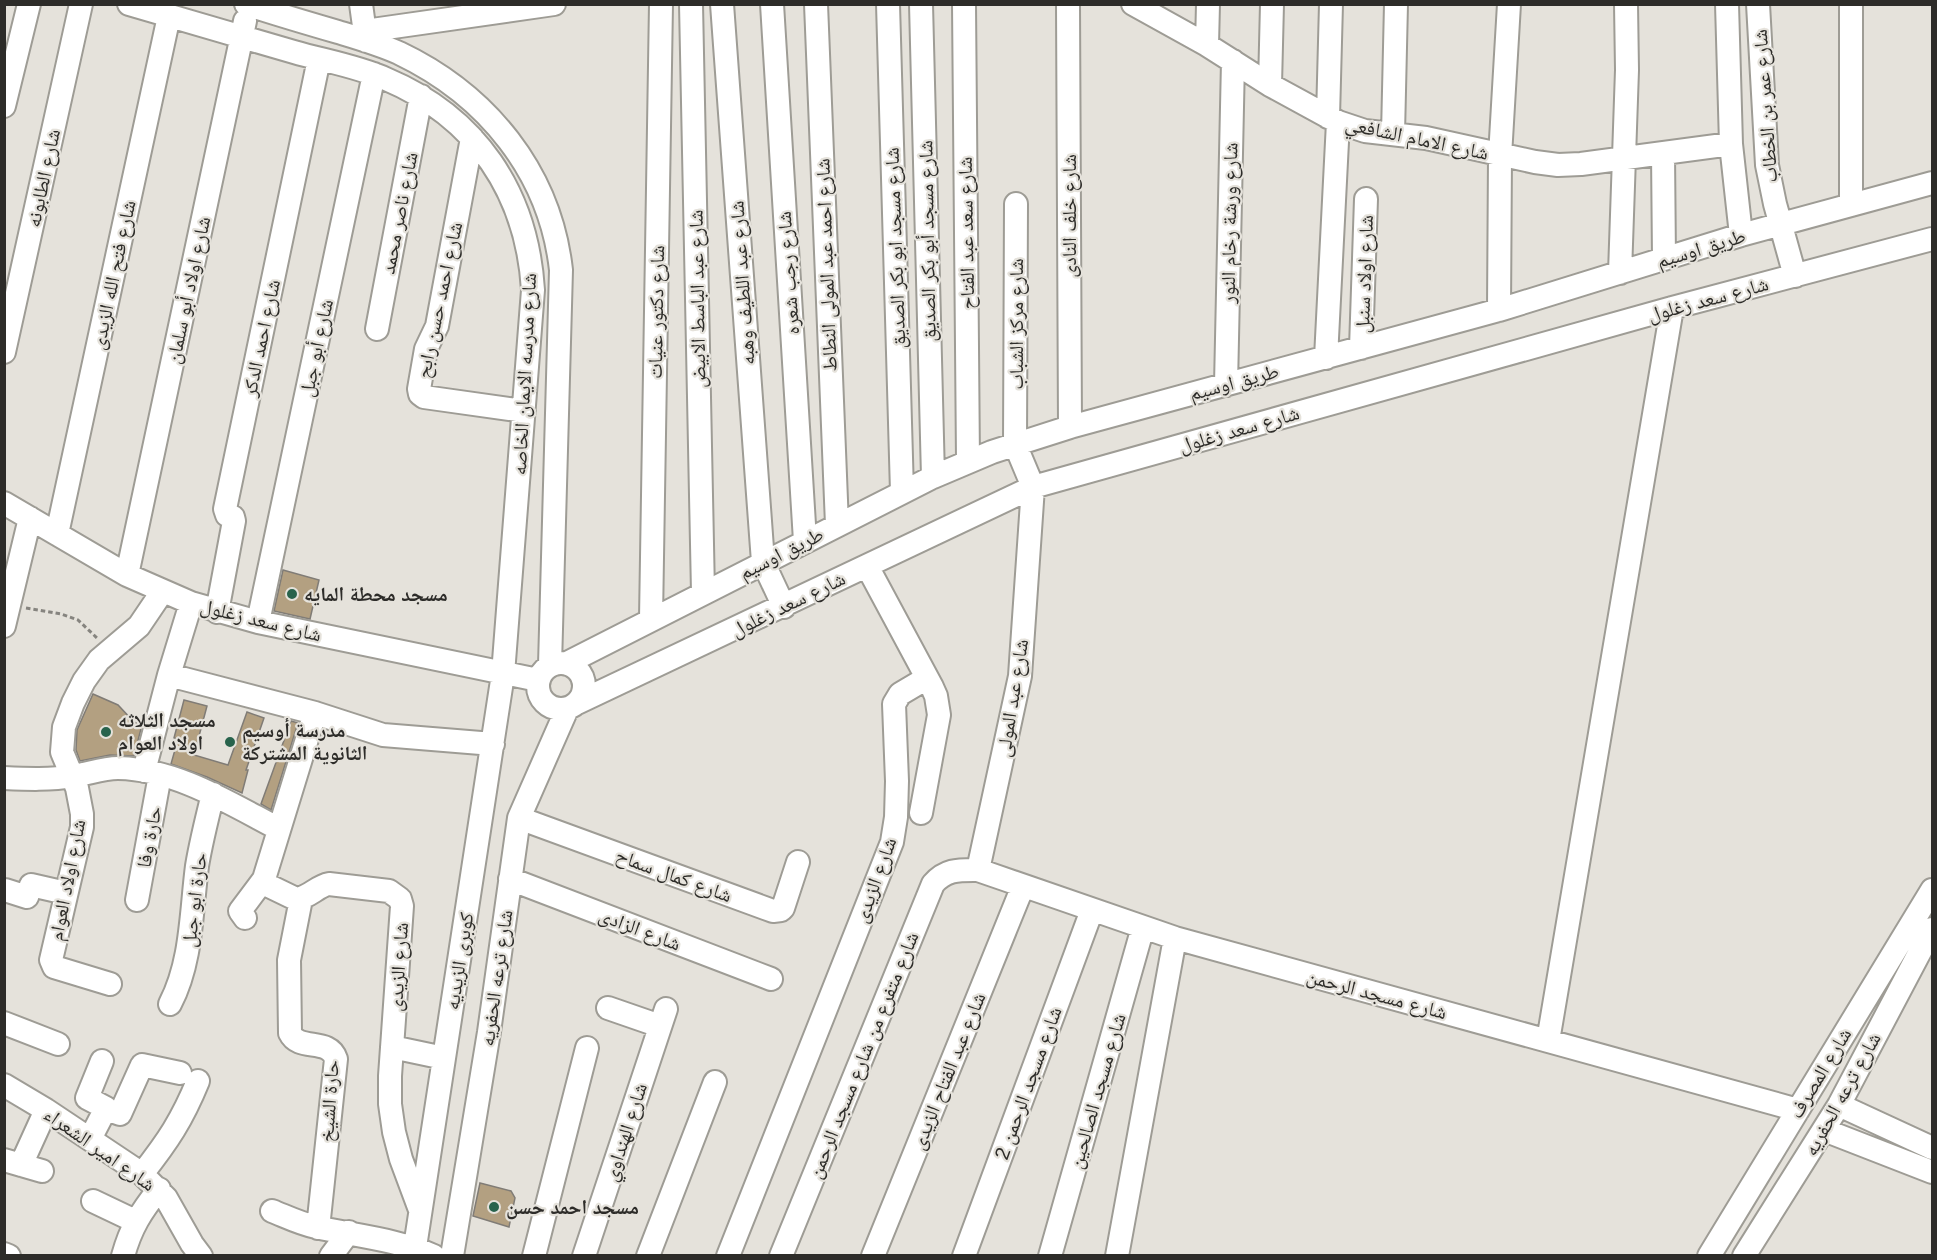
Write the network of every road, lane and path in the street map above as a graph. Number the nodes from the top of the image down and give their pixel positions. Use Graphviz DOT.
graph roads {
  1 [pos="28,4"];
  2 [pos="81,4"];
  3 [pos="129,4"];
  4 [pos="362,4"];
  5 [pos="554,4"];
  6 [pos="661,4"];
  7 [pos="691,4"];
  8 [pos="722,4"];
  9 [pos="772,4"];
  10 [pos="816,4"];
  11 [pos="888,4"];
  12 [pos="921,4"];
  13 [pos="964,4"];
  14 [pos="1068,4"];
  15 [pos="1133,4"];
  16 [pos="1208,4"];
  17 [pos="1272,4"];
  18 [pos="1331,4"];
  19 [pos="1396,4"];
  20 [pos="1509,4"];
  21 [pos="1626,4"];
  22 [pos="1726,4"];
  23 [pos="1758,4"];
  24 [pos="1851,4"];
  25 [pos="247,5"];
  26 [pos="1171,14"];
  27 [pos="169,16"];
  28 [pos="366,36"];
  29 [pos="242,37"];
  30 [pos="1208,45"];
  31 [pos="396,52"];
  32 [pos="319,59"];
  33 [pos="1233,61"];
  34 [pos="380,76"];
  35 [pos="1270,85"];
  36 [pos="422,96"];
  37 [pos="4,106"];
  38 [pos="1333,120"];
  39 [pos="1393,134"];
  40 [pos="472,138"];
  41 [pos="1731,144"];
  42 [pos="1663,153"];
  43 [pos="1500,156"];
  44 [pos="1624,158"];
  45 [pos="1932,183"];
  46 [pos="1366,199"];
  47 [pos="1016,204"];
  48 [pos="1851,205"];
  49 [pos="1741,235"];
  50 [pos="1932,239"];
  51 [pos="1788,250"];
  52 [pos="1664,259"];
  53 [pos="1620,273"];
  54 [pos="1672,308"];
  55 [pos="1499,310"];
  56 [pos="377,329"];
  57 [pos="1361,348"];
  58 [pos="4,352"];
  59 [pos="1326,358"];
  60 [pos="1226,384"];
  61 [pos="524,411"];
  62 [pos="1070,427"];
  63 [pos="522,434"];
  64 [pos="557,437"];
  65 [pos="1015,444"];
  66 [pos="968,461"];
  67 [pos="933,477"];
  68 [pos="1033,487"];
  69 [pos="902,492"];
  70 [pos="4,503"];
  71 [pos="30,518"];
  72 [pos="837,525"];
  73 [pos="57,534"];
  74 [pos="805,541"];
  75 [pos="763,562"];
  76 [pos="867,566"];
  77 [pos="127,575"];
  78 [pos="162,592"];
  79 [pos="702,593"];
  80 [pos="191,603"];
  81 [pos="784,607"];
  82 [pos="217,612"];
  83 [pos="7,616"];
  84 [pos="651,619"];
  85 [pos="258,622"];
  86 [pos="111,649"];
  87 [pos="552,669"];
  88 [pos="503,674"];
  89 [pos="169,675"];
  90 [pos="927,678"];
  91 [pos="572,706"];
  92 [pos="315,713"];
  93 [pos="493,744"];
  94 [pos="152,773"];
  95 [pos="72,776"];
  96 [pos="4,778"];
  97 [pos="213,794"];
  98 [pos="921,813"];
  99 [pos="519,818"];
  100 [pos="279,829"];
  101 [pos="798,862"];
  102 [pos="969,870"];
  103 [pos="264,879"];
  104 [pos="510,879"];
  105 [pos="1023,886"];
  106 [pos="5,890"];
  107 [pos="1932,890"];
  108 [pos="66,893"];
  109 [pos="301,899"];
  110 [pos="137,900"];
  111 [pos="1092,910"];
  112 [pos="244,918"];
  113 [pos="1143,927"];
  114 [pos="1932,929"];
  115 [pos="1175,938"];
  116 [pos="771,979"];
  117 [pos="110,984"];
  118 [pos="170,1004"];
  119 [pos="608,1008"];
  120 [pos="4,1023"];
  121 [pos="449,1025"];
  122 [pos="489,1032"];
  123 [pos="1548,1041"];
  124 [pos="58,1044"];
  125 [pos="392,1047"];
  126 [pos="587,1048"];
  127 [pos="444,1058"];
  128 [pos="102,1061"];
  129 [pos="715,1082"];
  130 [pos="4,1085"];
  131 [pos="1839,1105"];
  132 [pos="106,1109"];
  133 [pos="46,1110"];
  134 [pos="1798,1110"];
  135 [pos="1824,1130"];
  136 [pos="90,1139"];
  137 [pos="1932,1148"];
  138 [pos="23,1166"];
  139 [pos="1932,1172"];
  140 [pos="142,1174"];
  141 [pos="159,1189"];
  142 [pos="93,1201"];
  143 [pos="272,1211"];
  144 [pos="421,1211"];
  145 [pos="135,1221"];
  146 [pos="318,1228"];
  147 [pos="349,1232"];
  148 [pos="415,1251"];
  149 [pos="123,1256"];
  150 [pos="201,1256"];
  151 [pos="331,1256"];
  152 [pos="452,1256"];
  153 [pos="534,1256"];
  154 [pos="584,1256"];
  155 [pos="648,1256"];
  156 [pos="728,1256"];
  157 [pos="781,1256"];
  158 [pos="873,1256"];
  159 [pos="964,1256"];
  160 [pos="1050,1256"];
  161 [pos="1117,1256"];
  162 [pos="1708,1256"];
  163 [pos="1744,1256"];
  1 -- 37 [label="street"];
  2 -- 58 [label="street, شارع الطابونه"];
  3 -- 27 [label="street, شارع مدرسه الايمان الخاصه"];
  4 -- 28 [label="street"];
  5 -- 28 [label="street"];
  6 -- 84 [label="street, شارع دكتور عنيات"];
  7 -- 79 [label="street, شارع عبد الباسط الابيض"];
  8 -- 75 [label="street, شارع عبد اللطيف وهبه"];
  9 -- 74 [label="street, شارع رجب شعره"];
  10 -- 72 [label="street, شارع احمد عبد المولى النطاط"];
  11 -- 69 [label="street, شارع مسجد ابو بكر الصديق"];
  12 -- 67 [label="street, شارع مسجد أبو بكر الصديق"];
  13 -- 66 [label="street, شارع سعد عبد الفتاح"];
  14 -- 62 [label="street, شارع خلف النادى"];
  15 -- 26 [label="street, شارع الامام الشافعي"];
  16 -- 30 [label="street"];
  17 -- 35 [label="street"];
  18 -- 38 [label="street"];
  19 -- 39 [label="street"];
  20 -- 43 [label="street"];
  21 -- 44 [label="street"];
  22 -- 41 [label="street, شارع عمر بن الخطاب"];
  23 -- 51 [label="street, شارع عمر بن الخطاب"];
  24 -- 48 [label="street"];
  25 -- 28 [label="street, شارع مدرسه الايمان الخاصه"];
  25 -- 29 [label="street, شارع اولاد أبو سلمان"];
  26 -- 30 [label="street, شارع الامام الشافعي"];
  27 -- 29 [label="street, شارع مدرسه الايمان الخاصه"];
  27 -- 73 [label="street, شارع فتح الله الزيدى"];
  28 -- 31 [label="street, شارع مدرسه الايمان الخاصه"];
  29 -- 32 [label="street, شارع مدرسه الايمان الخاصه"];
  29 -- 77 [label="street, شارع اولاد أبو سلمان"];
  30 -- 33 [label="street, شارع الامام الشافعي"];
  31 -- 34 [label="street, شارع أبو جبل"];
  31 -- 64 [label="street, شارع مدرسه الايمان الخاصه"];
  32 -- 34 [label="street, شارع مدرسه الايمان الخاصه"];
  32 -- 82 [label="street, شارع احمد الدكر"];
  33 -- 35 [label="street, شارع الامام الشافعي"];
  33 -- 60 [label="street, شارع ورشة رخام النور"];
  34 -- 36 [label="street, شارع مدرسه الايمان الخاصه"];
  34 -- 85 [label="street, شارع أبو جبل"];
  35 -- 38 [label="street, شارع الامام الشافعي"];
  36 -- 40 [label="street, شارع مدرسه الايمان الخاصه"];
  36 -- 56 [label="street, شارع ناصر محمد"];
  38 -- 39 [label="street, شارع الامام الشافعي"];
  38 -- 59 [label="street"];
  39 -- 43 [label="street, شارع الامام الشافعي"];
  40 -- 61 [label="street, شارع مدرسه الايمان الخاصه"];
  40 -- 61 [label="street, شارع احمد حسن رابح"];
  41 -- 42 [label="street, شارع الامام الشافعي"];
  41 -- 49 [label="street, شارع عمر بن الخطاب"];
  42 -- 44 [label="street, شارع الامام الشافعي"];
  42 -- 52 [label="street"];
  43 -- 44 [label="street, شارع الامام الشافعي"];
  43 -- 55 [label="street"];
  44 -- 53 [label="street"];
  45 -- 48 [label="street, طريق اوسيم"];
  46 -- 57 [label="street, شارع اولاد سنبل"];
  47 -- 65 [label="street, شارع مركز الشباب"];
  48 -- 51 [label="street, طريق اوسيم"];
  49 -- 51 [label="street, طريق اوسيم"];
  49 -- 52 [label="street, طريق اوسيم"];
  50 -- 51 [label="street, شارع سعد زغلول"];
  51 -- 54 [label="street, شارع سعد زغلول"];
  52 -- 53 [label="street, طريق اوسيم"];
  53 -- 55 [label="street, طريق اوسيم"];
  54 -- 68 [label="street, شارع سعد زغلول"];
  54 -- 123 [label="street"];
  55 -- 57 [label="street, طريق اوسيم"];
  57 -- 59 [label="street, طريق اوسيم"];
  59 -- 60 [label="street, طريق اوسيم"];
  60 -- 62 [label="street, طريق اوسيم"];
  61 -- 63 [label="street, شارع مدرسه الايمان الخاصه"];
  62 -- 65 [label="street, طريق اوسيم"];
  63 -- 64 [label="street"];
  63 -- 88 [label="street, شارع مدرسه الايمان الخاصه"];
  64 -- 87 [label="street, شارع مدرسه الايمان الخاصه"];
  65 -- 66 [label="street, طريق اوسيم"];
  65 -- 68 [label="street"];
  66 -- 67 [label="street, طريق اوسيم"];
  67 -- 69 [label="street, طريق اوسيم"];
  68 -- 76 [label="street, شارع سعد زغلول"];
  68 -- 102 [label="street, شارع عبد المولى"];
  69 -- 72 [label="street, طريق اوسيم"];
  70 -- 71 [label="street, شارع سعد زغلول"];
  71 -- 73 [label="street, شارع سعد زغلول"];
  71 -- 83 [label="street"];
  72 -- 74 [label="street, طريق اوسيم"];
  73 -- 77 [label="street, شارع سعد زغلول"];
  74 -- 75 [label="street, طريق اوسيم"];
  75 -- 79 [label="street, طريق اوسيم"];
  75 -- 81 [label="street"];
  76 -- 81 [label="street, شارع سعد زغلول"];
  76 -- 90 [label="street"];
  77 -- 78 [label="street, شارع سعد زغلول"];
  78 -- 80 [label="street, شارع سعد زغلول"];
  78 -- 86 [label="street, شارع اولاد العوام"];
  79 -- 84 [label="street, طريق اوسيم"];
  80 -- 82 [label="street, شارع سعد زغلول"];
  80 -- 89 [label="street, حارة وفا"];
  81 -- 91 [label="street, شارع سعد زغلول"];
  82 -- 85 [label="street, شارع سعد زغلول"];
  83 -- 86 [label="path"];
  84 -- 87 [label="street, طريق اوسيم"];
  85 -- 88 [label="street, شارع سعد زغلول"];
  86 -- 95 [label="street, شارع اولاد العوام"];
  87 -- 88 [label="street, شارع سعد زغلول"];
  87 -- 91 [label="street"];
  87 -- 91 [label="street"];
  88 -- 93 [label="street, كوبرى الزيديه"];
  89 -- 92 [label="street"];
  89 -- 94 [label="street, حارة وفا"];
  90 -- 98 [label="street"];
  90 -- 156 [label="street, شارع الزيدى"];
  91 -- 99 [label="street, شارع ترعه الحفريه"];
  92 -- 93 [label="street"];
  92 -- 100 [label="street"];
  93 -- 121 [label="street, كوبرى الزيديه"];
  94 -- 95 [label="street"];
  94 -- 97 [label="street"];
  94 -- 110 [label="street, حارة وفا"];
  95 -- 96 [label="street"];
  95 -- 108 [label="street, شارع اولاد العوام"];
  97 -- 100 [label="street"];
  97 -- 118 [label="street, حارة ابو جبل"];
  99 -- 101 [label="street, شارع كمال سماح"];
  99 -- 104 [label="street, شارع ترعه الحفريه"];
  100 -- 103 [label="street"];
  102 -- 105 [label="street, شارع مسجد الرحمن"];
  102 -- 157 [label="street, شارع متفرع من شارع مسجد الرحمن"];
  103 -- 109 [label="street"];
  103 -- 112 [label="street"];
  104 -- 116 [label="street, شارع الزادى"];
  104 -- 122 [label="street, شارع ترعه الحفريه"];
  105 -- 111 [label="street, شارع مسجد الرحمن"];
  105 -- 158 [label="street, شارع عبد الفتاح الزيدى"];
  106 -- 108 [label="street"];
  107 -- 134 [label="street, شارع المصرف"];
  108 -- 117 [label="street, شارع اولاد العوام"];
  109 -- 125 [label="street, شارع الزيدى"];
  109 -- 146 [label="street, حارة الشيخ"];
  111 -- 113 [label="street, شارع مسجد الرحمن"];
  111 -- 159 [label="street, شارع مسجد الرحمن 2"];
  113 -- 115 [label="street, شارع مسجد الرحمن"];
  113 -- 160 [label="street, شارع مسجد الصالحين"];
  114 -- 131 [label="street, شارع ترعه الحفريه"];
  115 -- 123 [label="street, شارع مسجد الرحمن"];
  115 -- 161 [label="street"];
  119 -- 154 [label="street, شارع الهنداوي"];
  120 -- 124 [label="street"];
  121 -- 122 [label="street"];
  121 -- 127 [label="street, كوبرى الزيديه"];
  122 -- 152 [label="street, شارع ترعه الحفريه"];
  123 -- 134 [label="street, شارع مسجد الرحمن"];
  125 -- 127 [label="street"];
  125 -- 144 [label="street, شارع الزيدى"];
  126 -- 153 [label="street"];
  127 -- 144 [label="street, كوبرى الزيديه"];
  128 -- 132 [label="street"];
  129 -- 155 [label="street"];
  130 -- 133 [label="street, شارع امير الشعراء"];
  131 -- 135 [label="street, شارع ترعه الحفريه"];
  131 -- 137 [label="street"];
  132 -- 136 [label="street"];
  132 -- 140 [label="street"];
  133 -- 136 [label="street, شارع امير الشعراء"];
  133 -- 138 [label="street"];
  134 -- 162 [label="street, شارع المصرف"];
  135 -- 139 [label="street"];
  135 -- 163 [label="street, شارع ترعه الحفريه"];
  136 -- 140 [label="street, شارع امير الشعراء"];
  140 -- 141 [label="street, شارع امير الشعراء"];
  141 -- 145 [label="street"];
  141 -- 150 [label="street, شارع امير الشعراء"];
  142 -- 145 [label="street"];
  143 -- 146 [label="street"];
  144 -- 148 [label="street, كوبرى الزيديه"];
  145 -- 149 [label="street"];
  146 -- 147 [label="street"];
  147 -- 148 [label="street"];
  147 -- 151 [label="street"];
}
